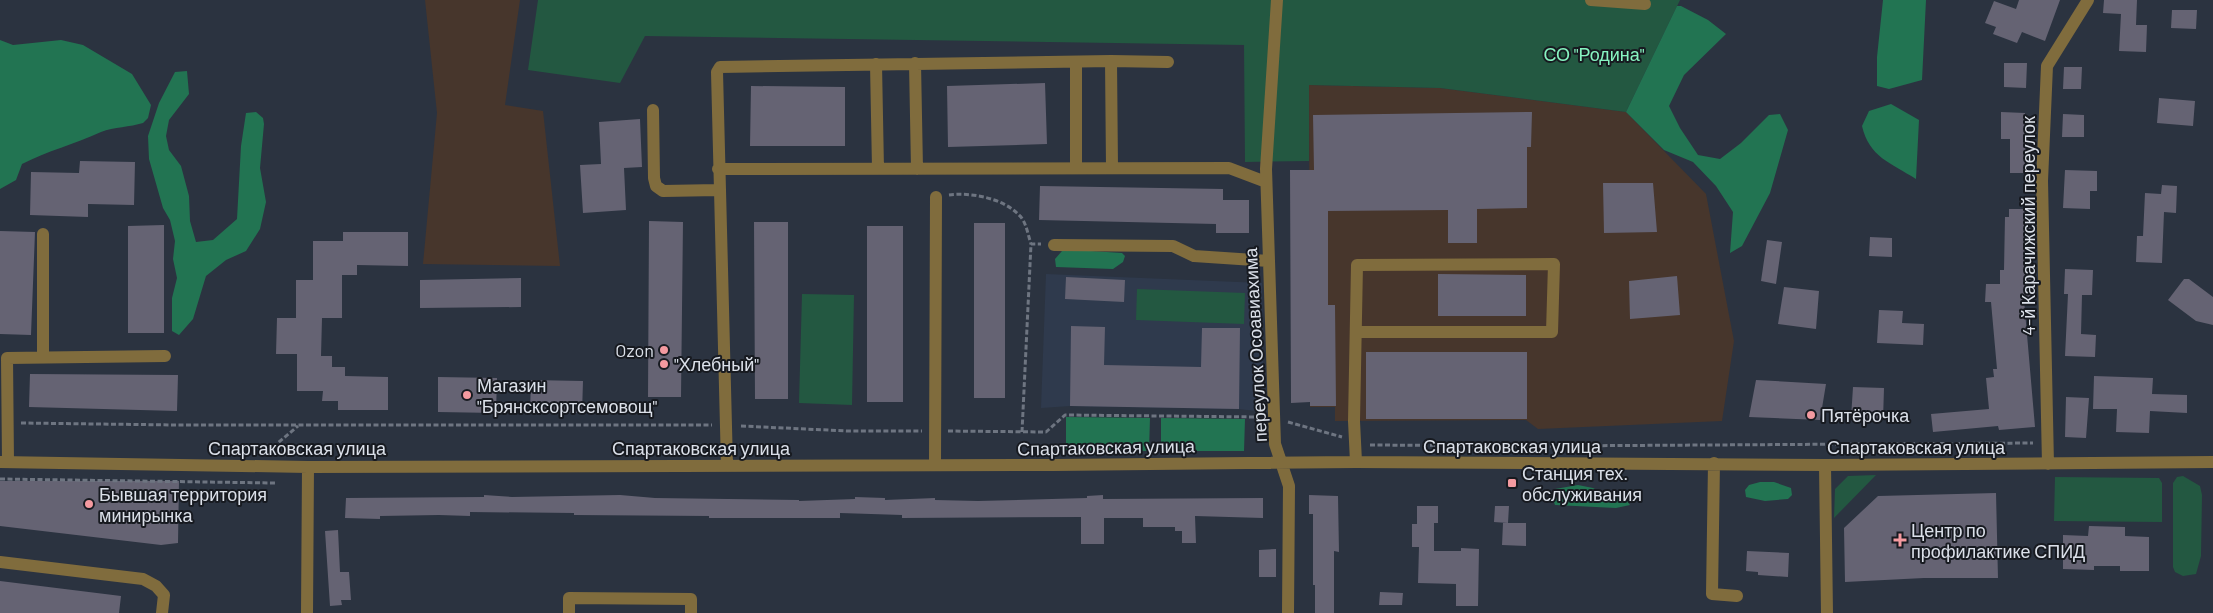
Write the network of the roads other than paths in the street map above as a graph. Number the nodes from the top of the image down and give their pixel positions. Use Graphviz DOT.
graph roads {
  1 [pos="1278,0"];
  2 [pos="1591,0"];
  3 [pos="2088,0"];
  4 [pos="1644,4"];
  5 [pos="1111,61"];
  6 [pos="1076,62"];
  7 [pos="1168,62"];
  8 [pos="915,63"];
  9 [pos="876,64"];
  10 [pos="653,110"];
  11 [pos="1076,168"];
  12 [pos="1112,168"];
  13 [pos="718,169"];
  14 [pos="878,169"];
  15 [pos="917,169"];
  16 [pos="1266,182"];
  17 [pos="718,190"];
  18 [pos="936,197"];
  19 [pos="44,234"];
  20 [pos="1054,245"];
  21 [pos="1269,261"];
  22 [pos="1356,332"];
  23 [pos="165,356"];
  24 [pos="43,357"];
  25 [pos="4,462"];
  26 [pos="1356,462"];
  27 [pos="2213,462"];
  28 [pos="1282,463"];
  29 [pos="1714,463"];
  30 [pos="2048,464"];
  31 [pos="935,465"];
  32 [pos="1825,465"];
  33 [pos="308,466"];
  34 [pos="727,466"];
  35 [pos="0,562"];
  36 [pos="1737,596"];
  37 [pos="162,613"];
  38 [pos="307,613"];
  39 [pos="569,613"];
  40 [pos="691,613"];
  41 [pos="1288,613"];
  42 [pos="1827,613"];
  1 -- 16 [label="street, переулок Осоавиахима"];
  2 -- 4 [label="street"];
  3 -- 30 [label="street, 4-й Карачижский переулок"];
  5 -- 6 [label="street"];
  5 -- 7 [label="street"];
  5 -- 12 [label="street"];
  6 -- 8 [label="street"];
  6 -- 11 [label="street"];
  8 -- 9 [label="street"];
  8 -- 15 [label="street"];
  9 -- 13 [label="street"];
  9 -- 14 [label="street"];
  10 -- 17 [label="street"];
  11 -- 12 [label="street"];
  11 -- 15 [label="street"];
  12 -- 16 [label="street"];
  13 -- 14 [label="street"];
  13 -- 17 [label="street"];
  14 -- 15 [label="street"];
  16 -- 21 [label="street, переулок Осоавиахима"];
  17 -- 34 [label="street"];
  18 -- 31 [label="street"];
  19 -- 24 [label="street"];
  20 -- 21 [label="street"];
  21 -- 28 [label="street, переулок Осоавиахима"];
  22 -- 22 [label="street"];
  22 -- 26 [label="street"];
  23 -- 24 [label="street"];
  24 -- 25 [label="street"];
  25 -- 33 [label="street, Спартаковская улица"];
  26 -- 28 [label="street, Спартаковская улица"];
  26 -- 29 [label="street, Спартаковская улица"];
  27 -- 30 [label="street, Спартаковская улица"];
  28 -- 31 [label="street, Спартаковская улица"];
  28 -- 41 [label="street, переулок Осоавиахима"];
  29 -- 32 [label="street, Спартаковская улица"];
  29 -- 36 [label="street"];
  30 -- 32 [label="street, Спартаковская улица"];
  31 -- 34 [label="street, Спартаковская улица"];
  32 -- 42 [label="street"];
  33 -- 34 [label="street, Спартаковская улица"];
  33 -- 38 [label="street"];
  35 -- 37 [label="street"];
  39 -- 40 [label="street"];
}
